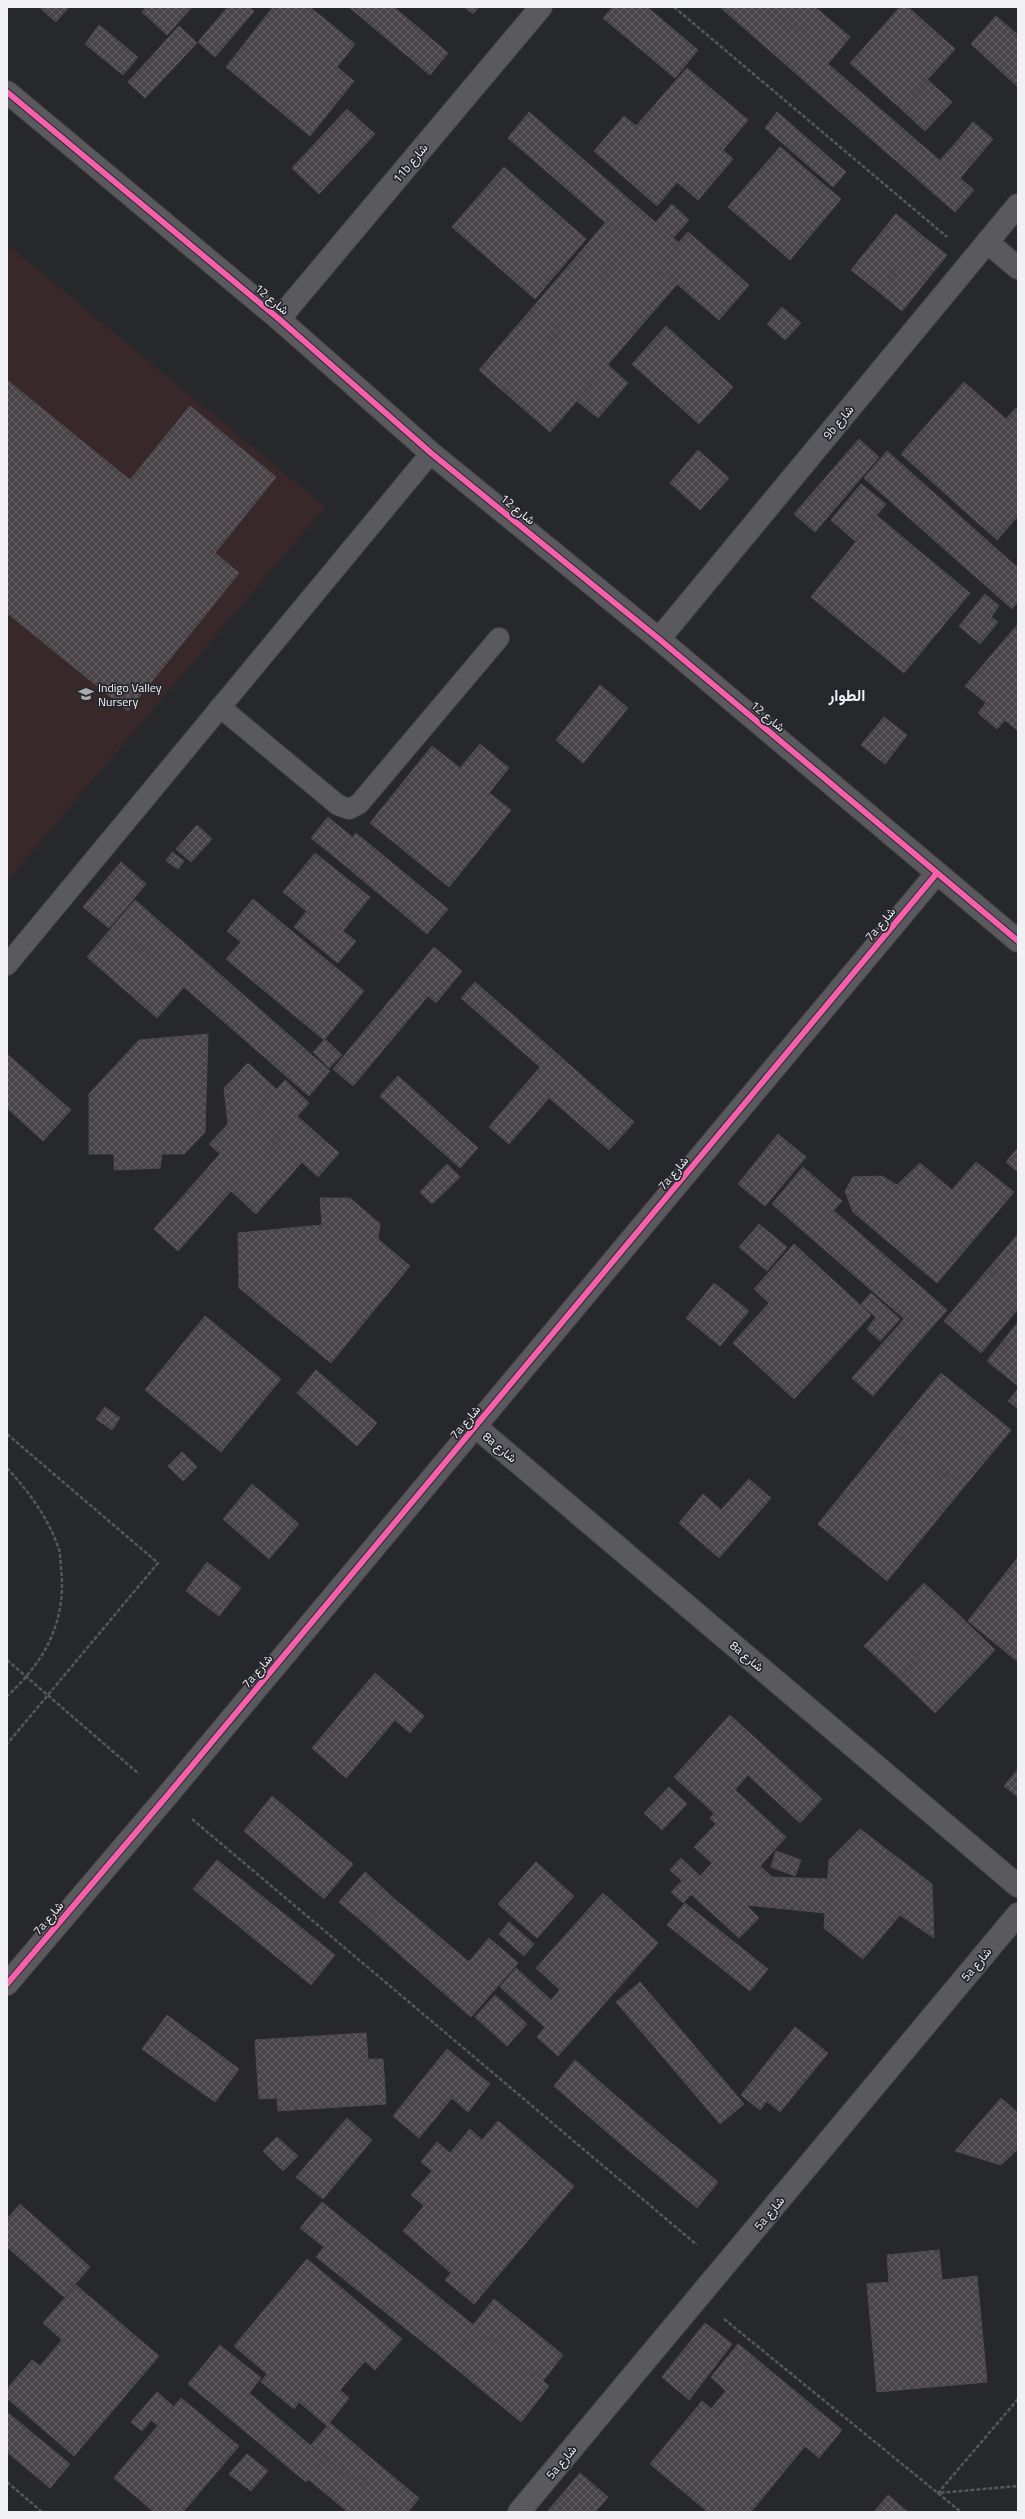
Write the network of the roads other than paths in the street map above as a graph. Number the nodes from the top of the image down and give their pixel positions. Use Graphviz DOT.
graph roads {
  1 [pos="541,7"];
  2 [pos="7,92"];
  3 [pos="1018,205"];
  4 [pos="987,242"];
  5 [pos="1018,268"];
  6 [pos="279,319"];
  7 [pos="431,452"];
  8 [pos="499,638"];
  9 [pos="659,639"];
  10 [pos="220,707"];
  11 [pos="938,873"];
  12 [pos="1018,940"];
  13 [pos="7,965"];
  14 [pos="476,1426"];
  15 [pos="1018,1886"];
  16 [pos="1018,1914"];
  17 [pos="7,1984"];
  18 [pos="519,2512"];
  1 -- 6 [label="street, 11b شارع"];
  2 -- 6 [label="street, شارع 12"];
  3 -- 4 [label="street, 9b شارع"];
  4 -- 5 [label="street"];
  4 -- 9 [label="street, 9b شارع"];
  6 -- 7 [label="street, شارع 12"];
  7 -- 9 [label="street, شارع 12"];
  7 -- 10 [label="lane"];
  8 -- 10 [label="lane"];
  9 -- 11 [label="street, شارع 12"];
  10 -- 13 [label="lane"];
  11 -- 12 [label="street, شارع 12"];
  11 -- 14 [label="street, 7a شارع"];
  14 -- 15 [label="street, 8a شارع"];
  14 -- 17 [label="street, 7a شارع"];
  16 -- 18 [label="street, 5a شارع"];
}
